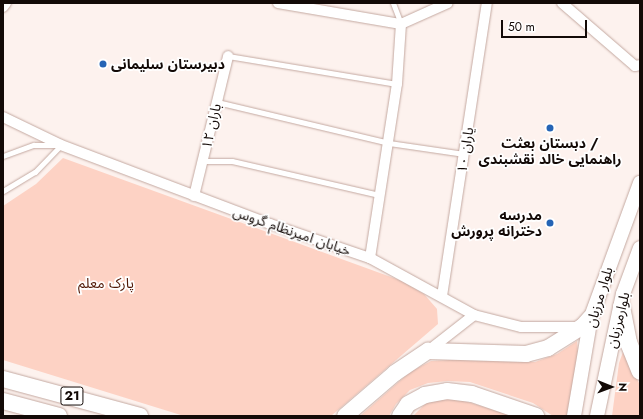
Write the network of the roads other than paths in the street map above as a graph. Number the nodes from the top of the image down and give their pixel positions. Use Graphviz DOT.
graph roads {
  1 [pos="6,3"];
  2 [pos="278,3"];
  3 [pos="393,3"];
  4 [pos="448,3"];
  5 [pos="487,3"];
  6 [pos="562,3"];
  7 [pos="3,7"];
  8 [pos="401,24"];
  9 [pos="228,56"];
  10 [pos="640,64"];
  11 [pos="397,84"];
  12 [pos="216,102"];
  13 [pos="3,117"];
  14 [pos="389,143"];
  15 [pos="61,145"];
  16 [pos="464,154"];
  17 [pos="3,156"];
  18 [pos="202,160"];
  19 [pos="640,183"];
  20 [pos="3,192"];
  21 [pos="380,195"];
  22 [pos="194,196"];
  23 [pos="640,248"];
  24 [pos="370,258"];
  25 [pos="442,296"];
  26 [pos="621,306"];
  27 [pos="474,316"];
  28 [pos="586,322"];
  29 [pos="428,351"];
  30 [pos="640,371"];
  31 [pos="3,379"];
  32 [pos="3,401"];
  33 [pos="59,416"];
  34 [pos="140,416"];
  35 [pos="345,416"];
  36 [pos="400,416"];
  37 [pos="536,416"];
  38 [pos="574,416"];
  39 [pos="597,416"];
  1 -- 7 [label="street"];
  2 -- 8 [label="street"];
  3 -- 8 [label="lane"];
  4 -- 8 [label="street"];
  5 -- 16 [label="street, یاران ۱۰"];
  6 -- 10 [label="street"];
  8 -- 11 [label="street"];
  9 -- 11 [label="lane"];
  9 -- 12 [label="street, باران ۱۲"];
  11 -- 14 [label="street"];
  12 -- 14 [label="lane"];
  12 -- 18 [label="street, باران ۱۲"];
  13 -- 15 [label="street, خیابان امیرنظام گروس"];
  14 -- 16 [label="lane"];
  14 -- 21 [label="street"];
  15 -- 17 [label="lane"];
  15 -- 20 [label="lane"];
  15 -- 22 [label="street, خیابان امیرنظام گروس"];
  16 -- 25 [label="street, یاران ۱۰"];
  18 -- 21 [label="lane"];
  18 -- 22 [label="street, باران ۱۲"];
  19 -- 28 [label="main road, بلوار مرزبان"];
  21 -- 24 [label="street"];
  22 -- 24 [label="street, خیابان امیرنظام گروس"];
  23 -- 26 [label="main road, بلوارمرزبان"];
  24 -- 25 [label="street, خیابان امیرنظام گروس"];
  25 -- 27 [label="street, خیابان امیرنظام گروس"];
  26 -- 30 [label="highway"];
  26 -- 39 [label="main road, بلوارمرزبان"];
  27 -- 28 [label="street, خیابان امیرنظام گروس"];
  27 -- 29 [label="street"];
  28 -- 29 [label="main road"];
  28 -- 38 [label="main road, بلوار مرزبان"];
  29 -- 35 [label="main road"];
  31 -- 34 [label="main road, 21"];
  32 -- 33 [label="main road, 21"];
  36 -- 37 [label="main road"];
}
